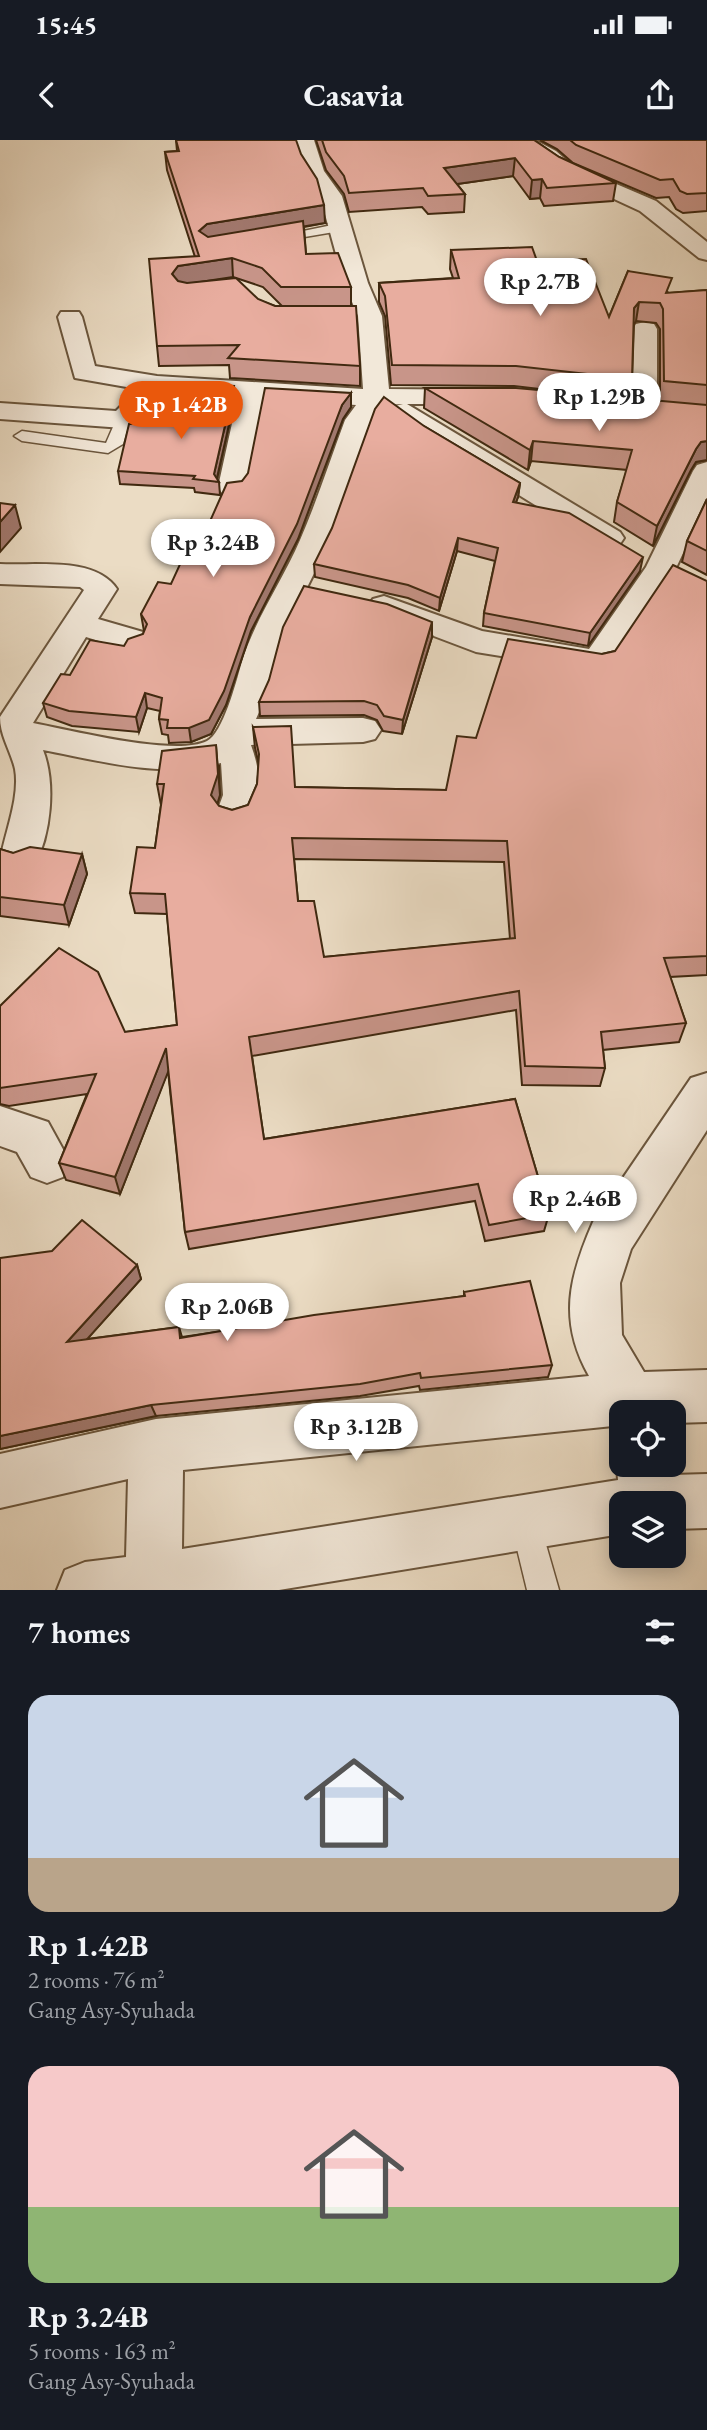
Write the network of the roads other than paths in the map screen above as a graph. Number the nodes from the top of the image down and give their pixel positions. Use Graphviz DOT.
graph roads {
  1 [pos="304,140"];
  2 [pos="520,140"];
  3 [pos="342,227"];
  4 [pos="262,240"];
  5 [pos="707,253"];
  6 [pos="343,316"];
  7 [pos="370,316"];
  8 [pos="70,317"];
  9 [pos="645,329"];
  10 [pos="157,384"];
  11 [pos="252,391"];
  12 [pos="382,397"];
  13 [pos="503,397"];
  14 [pos="617,409"];
  15 [pos="0,411"];
  16 [pos="123,420"];
  17 [pos="23,436"];
  18 [pos="707,471"];
  19 [pos="232,487"];
  20 [pos="0,574"];
  21 [pos="673,574"];
  22 [pos="358,600"];
  23 [pos="79,624"];
  24 [pos="131,640"];
  25 [pos="363,730"];
  26 [pos="19,733"];
  27 [pos="231,738"];
  28 [pos="235,814"];
  29 [pos="20,856"];
  30 [pos="707,1092"];
  31 [pos="0,1125"];
  32 [pos="47,1162"];
  33 [pos="707,1396"];
  34 [pos="629,1400"];
  35 [pos="674,1400"];
  36 [pos="609,1407"];
  37 [pos="156,1446"];
  38 [pos="0,1481"];
  39 [pos="707,1501"];
  40 [pos="686,1502"];
  41 [pos="609,1509"];
  42 [pos="526,1524"];
  43 [pos="154,1582"];
  44 [pos="85,1590"];
  45 [pos="543,1590"];
  1 -- 3 [label="street"];
  2 -- 5 [label="street"];
  3 -- 4 [label="lane"];
  3 -- 7 [label="street"];
  6 -- 7 [label="street"];
  7 -- 12 [label="street"];
  8 -- 10 [label="street"];
  9 -- 14 [label="street"];
  10 -- 11 [label="street"];
  10 -- 16 [label="street"];
  11 -- 12 [label="street"];
  11 -- 19 [label="street"];
  12 -- 13 [label="street"];
  12 -- 21 [label="street"];
  12 -- 27 [label="street"];
  15 -- 16 [label="street"];
  16 -- 17 [label="lane"];
  18 -- 21 [label="street"];
  20 -- 23 [label="street"];
  21 -- 22 [label="street"];
  23 -- 24 [label="street"];
  23 -- 26 [label="street"];
  25 -- 27 [label="street"];
  26 -- 27 [label="street"];
  26 -- 29 [label="street"];
  27 -- 28 [label="street"];
  30 -- 34 [label="street"];
  31 -- 32 [label="street"];
  33 -- 35 [label="street"];
  36 -- 37 [label="street"];
  37 -- 38 [label="street"];
  37 -- 43 [label="street"];
  39 -- 40 [label="street"];
  41 -- 42 [label="street"];
  42 -- 43 [label="street"];
  42 -- 45 [label="lane"];
  43 -- 44 [label="street"];
}
